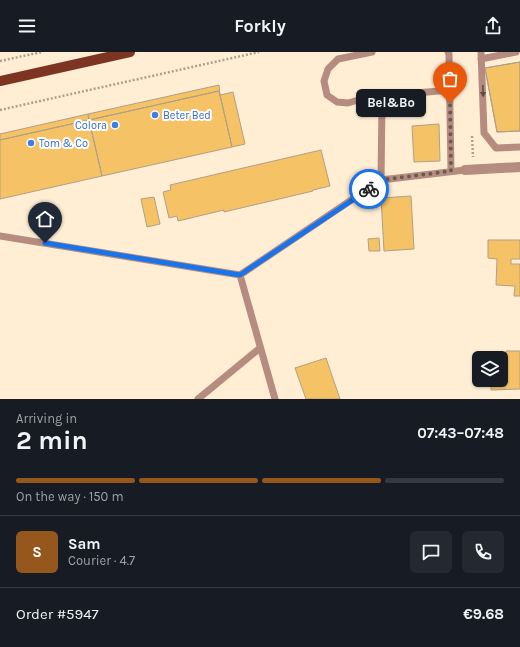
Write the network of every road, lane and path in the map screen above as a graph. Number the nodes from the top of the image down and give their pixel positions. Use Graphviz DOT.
graph roads {
  1 [pos="42,52"];
  2 [pos="130,52"];
  3 [pos="259,52"];
  4 [pos="372,52"];
  5 [pos="448,52"];
  6 [pos="516,52"];
  7 [pos="481,55"];
  8 [pos="0,61"];
  9 [pos="0,81"];
  10 [pos="450,90"];
  11 [pos="382,104"];
  12 [pos="0,110"];
  13 [pos="520,147"];
  14 [pos="520,167"];
  15 [pos="465,170"];
  16 [pos="451,171"];
  17 [pos="381,180"];
  18 [pos="0,236"];
  19 [pos="240,275"];
  20 [pos="260,348"];
  21 [pos="198,399"];
  22 [pos="275,399"];
  1 -- 8 [label="path"];
  2 -- 9 [label="main road"];
  3 -- 12 [label="path"];
  4 -- 11 [label="lane"];
  5 -- 10 [label="lane"];
  6 -- 7 [label="lane"];
  7 -- 13 [label="lane, one-way"];
  10 -- 11 [label="lane"];
  10 -- 16 [label="lane"];
  11 -- 17 [label="lane"];
  14 -- 15 [label="street"];
  15 -- 16 [label="lane"];
  16 -- 17 [label="lane"];
  17 -- 19 [label="lane"];
  18 -- 19 [label="lane"];
  19 -- 20 [label="lane"];
  20 -- 21 [label="lane"];
  20 -- 22 [label="lane"];
}
